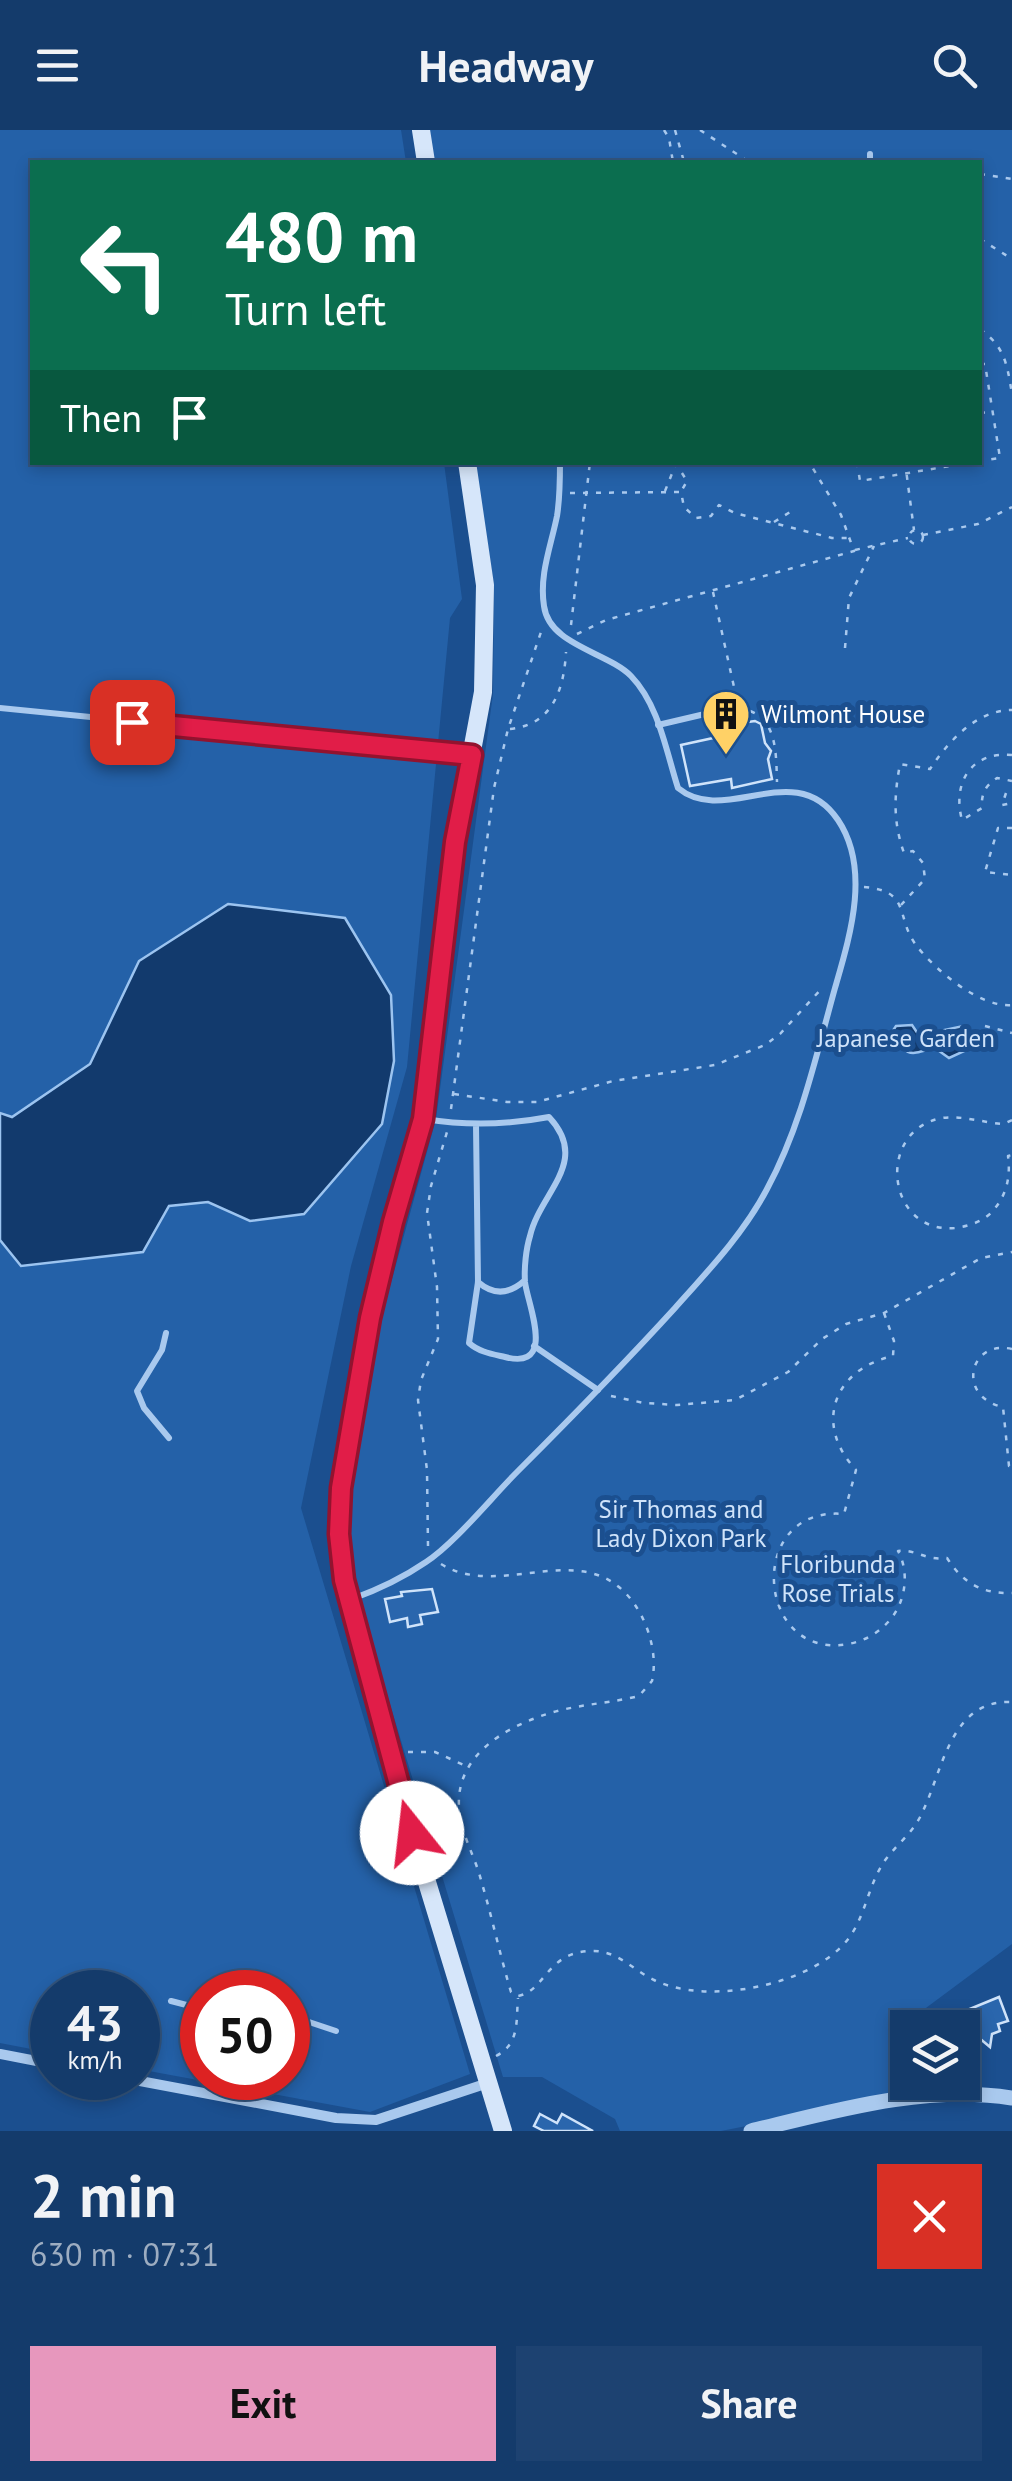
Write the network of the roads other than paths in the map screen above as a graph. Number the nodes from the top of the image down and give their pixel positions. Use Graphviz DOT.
graph roads {
  1 [pos="421,130"];
  2 [pos="426,160"];
  3 [pos="467,465"];
  4 [pos="560,465"];
  5 [pos="739,706"];
  6 [pos="0,708"];
  7 [pos="658,725"];
  8 [pos="472,755"];
  9 [pos="423,1119"];
  10 [pos="476,1125"];
  11 [pos="524,1281"];
  12 [pos="478,1282"];
  13 [pos="166,1332"];
  14 [pos="534,1346"];
  15 [pos="598,1390"];
  16 [pos="169,1438"];
  17 [pos="349,1600"];
  18 [pos="171,2001"];
  19 [pos="180,2003"];
  20 [pos="310,2022"];
  21 [pos="336,2031"];
  22 [pos="0,2054"];
  23 [pos="30,2060"];
  24 [pos="488,2082"];
  25 [pos="160,2085"];
  26 [pos="1012,2098"];
  27 [pos="503,2131"];
  28 [pos="751,2131"];
  1 -- 2 [label="main road"];
  3 -- 8 [label="main road"];
  4 -- 7 [label="lane"];
  5 -- 7 [label="lane"];
  6 -- 8 [label="lane"];
  7 -- 15 [label="lane"];
  8 -- 9 [label="main road"];
  9 -- 10 [label="lane"];
  9 -- 17 [label="main road"];
  10 -- 11 [label="lane"];
  10 -- 12 [label="lane"];
  11 -- 12 [label="lane"];
  11 -- 14 [label="lane"];
  12 -- 14 [label="lane"];
  13 -- 16 [label="lane"];
  14 -- 15 [label="lane"];
  15 -- 17 [label="lane"];
  17 -- 24 [label="main road"];
  18 -- 19 [label="lane"];
  20 -- 21 [label="lane"];
  22 -- 23 [label="street"];
  24 -- 25 [label="street"];
  24 -- 27 [label="main road"];
  26 -- 28 [label="street"];
}
